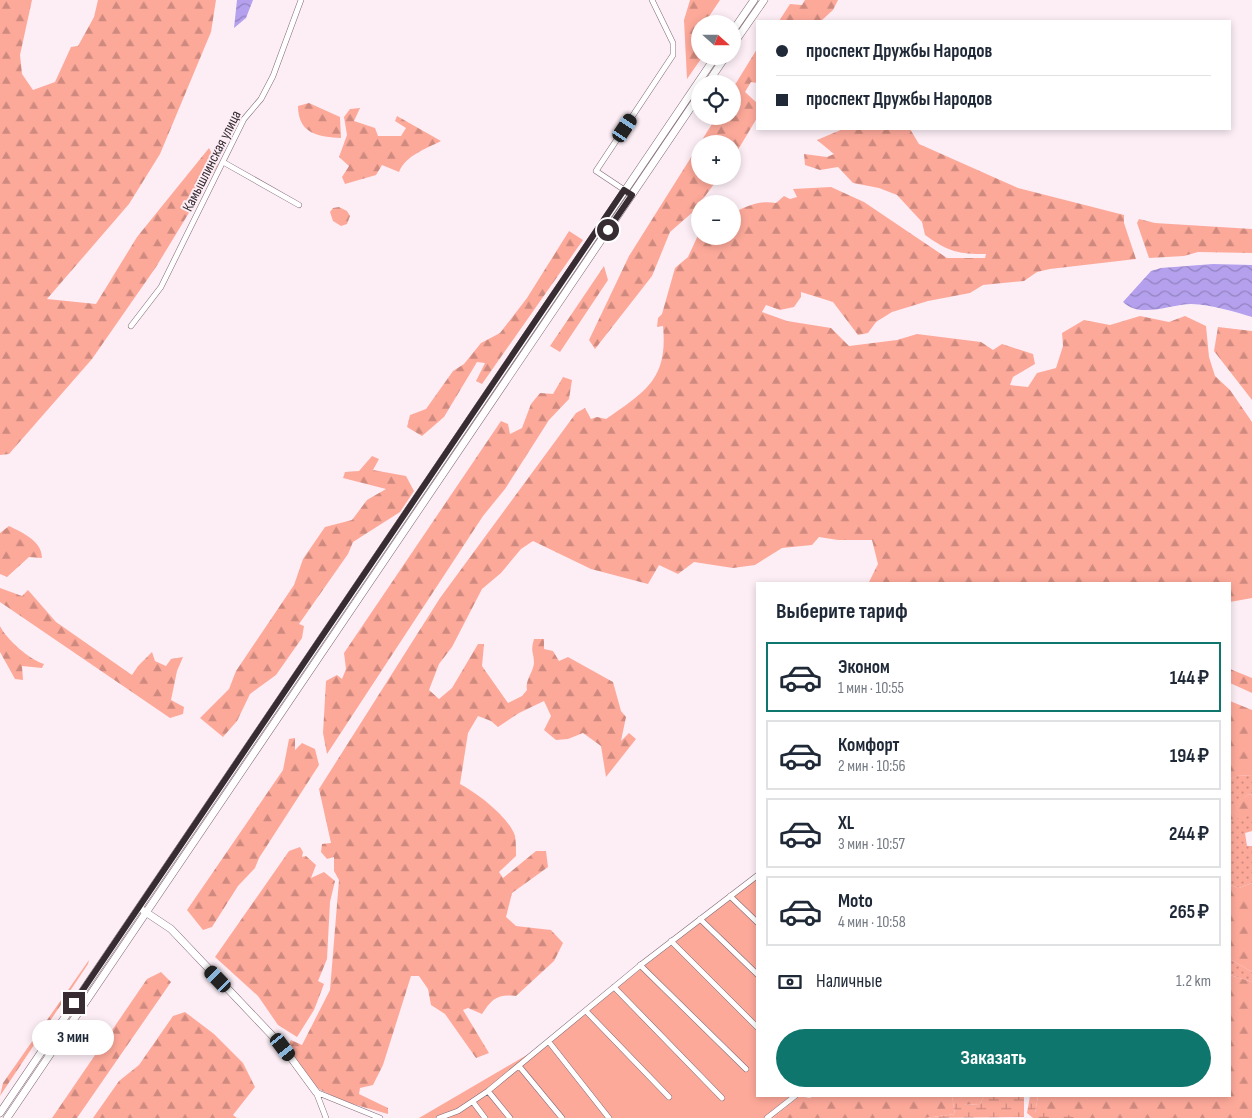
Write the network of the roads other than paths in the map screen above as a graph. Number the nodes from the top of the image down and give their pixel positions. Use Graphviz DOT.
graph roads {
  1 [pos="301,0"];
  2 [pos="652,0"];
  3 [pos="754,0"];
  4 [pos="764,0"];
  5 [pos="741,19"];
  6 [pos="741,33"];
  7 [pos="710,65"];
  8 [pos="691,107"];
  9 [pos="223,162"];
  10 [pos="624,190"];
  11 [pos="632,195"];
  12 [pos="299,205"];
  13 [pos="131,326"];
  14 [pos="756,876"];
  15 [pos="730,896"];
  16 [pos="139,908"];
  17 [pos="146,913"];
  18 [pos="700,919"];
  19 [pos="756,921"];
  20 [pos="671,941"];
  21 [pos="640,965"];
  22 [pos="756,973"];
  23 [pos="614,986"];
  24 [pos="586,1011"];
  25 [pos="756,1026"];
  26 [pos="549,1042"];
  27 [pos="519,1066"];
  28 [pos="746,1070"];
  29 [pos="488,1091"];
  30 [pos="316,1092"];
  31 [pos="668,1097"];
  32 [pos="794,1097"];
  33 [pos="722,1098"];
  34 [pos="473,1102"];
  35 [pos="0,1113"];
  36 [pos="8,1118"];
  37 [pos="326,1118"];
  38 [pos="380,1118"];
  39 [pos="439,1118"];
  40 [pos="485,1118"];
  41 [pos="510,1118"];
  42 [pos="562,1118"];
  43 [pos="609,1118"];
  44 [pos="767,1118"];
  1 -- 9 [label="street, Камышлинская улица"];
  2 -- 10 [label="street"];
  3 -- 5 [label="main road"];
  4 -- 6 [label="main road"];
  7 -- 10 [label="main road"];
  8 -- 11 [label="main road"];
  9 -- 12 [label="street"];
  9 -- 13 [label="street, Камышлинская улица"];
  10 -- 11 [label="street"];
  10 -- 16 [label="main road"];
  11 -- 17 [label="main road"];
  14 -- 15 [label="street"];
  15 -- 18 [label="street"];
  15 -- 19 [label="street"];
  16 -- 17 [label="main road"];
  16 -- 35 [label="main road"];
  17 -- 30 [label="main road"];
  17 -- 36 [label="main road"];
  18 -- 20 [label="street"];
  18 -- 22 [label="street"];
  20 -- 21 [label="street"];
  20 -- 25 [label="street"];
  21 -- 23 [label="street"];
  21 -- 28 [label="street"];
  23 -- 24 [label="street"];
  23 -- 33 [label="street"];
  24 -- 26 [label="street"];
  24 -- 31 [label="street"];
  26 -- 27 [label="street"];
  26 -- 43 [label="street"];
  27 -- 29 [label="street"];
  27 -- 42 [label="street"];
  29 -- 34 [label="street"];
  29 -- 41 [label="street"];
  30 -- 37 [label="street"];
  30 -- 38 [label="street"];
  32 -- 44 [label="street"];
  34 -- 39 [label="street"];
  34 -- 40 [label="street"];
}
